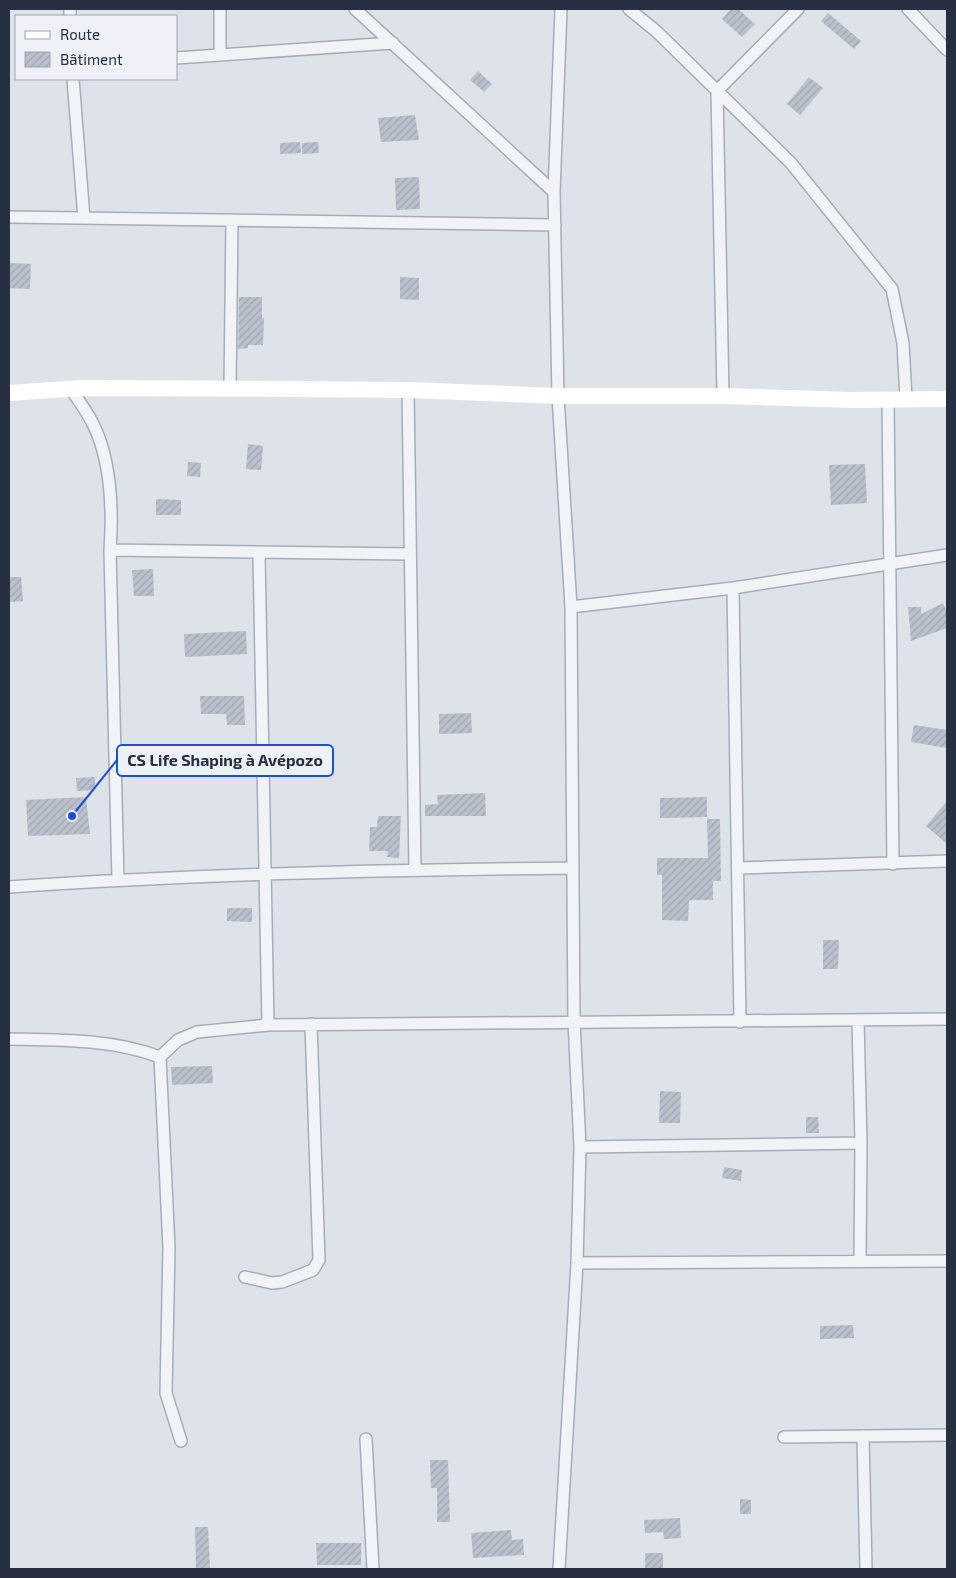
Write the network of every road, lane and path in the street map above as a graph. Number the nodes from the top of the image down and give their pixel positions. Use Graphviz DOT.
graph roads {
  1 [pos="220,9"];
  2 [pos="355,9"];
  3 [pos="561,9"];
  4 [pos="629,9"];
  5 [pos="798,9"];
  6 [pos="908,9"];
  7 [pos="393,43"];
  8 [pos="947,50"];
  9 [pos="220,55"];
  10 [pos="178,58"];
  11 [pos="74,80"];
  12 [pos="717,91"];
  13 [pos="554,192"];
  14 [pos="9,217"];
  15 [pos="84,218"];
  16 [pos="232,220"];
  17 [pos="555,225"];
  18 [pos="230,388"];
  19 [pos="71,389"];
  20 [pos="408,390"];
  21 [pos="9,393"];
  22 [pos="558,396"];
  23 [pos="723,396"];
  24 [pos="906,399"];
  25 [pos="947,399"];
  26 [pos="888,400"];
  27 [pos="110,550"];
  28 [pos="259,554"];
  29 [pos="410,554"];
  30 [pos="947,555"];
  31 [pos="890,564"];
  32 [pos="733,588"];
  33 [pos="571,607"];
  34 [pos="947,861"];
  35 [pos="893,864"];
  36 [pos="573,868"];
  37 [pos="738,868"];
  38 [pos="415,870"];
  39 [pos="264,876"];
  40 [pos="118,880"];
  41 [pos="9,887"];
  42 [pos="947,1019"];
  43 [pos="858,1020"];
  44 [pos="574,1021"];
  45 [pos="740,1022"];
  46 [pos="311,1024"];
  47 [pos="268,1025"];
  48 [pos="9,1039"];
  49 [pos="160,1058"];
  50 [pos="861,1144"];
  51 [pos="580,1147"];
  52 [pos="860,1261"];
  53 [pos="947,1261"];
  54 [pos="577,1264"];
  55 [pos="245,1277"];
  56 [pos="947,1435"];
  57 [pos="784,1436"];
  58 [pos="863,1436"];
  59 [pos="366,1439"];
  60 [pos="181,1441"];
  61 [pos="373,1569"];
  62 [pos="560,1569"];
  63 [pos="866,1569"];
  1 -- 9 [label="street"];
  2 -- 7 [label="street"];
  3 -- 13 [label="street"];
  4 -- 12 [label="street"];
  5 -- 12 [label="street"];
  6 -- 8 [label="street"];
  7 -- 9 [label="street"];
  7 -- 13 [label="street"];
  9 -- 10 [label="street"];
  11 -- 15 [label="street"];
  12 -- 23 [label="street"];
  12 -- 24 [label="street"];
  13 -- 17 [label="street"];
  14 -- 15 [label="street"];
  15 -- 16 [label="street"];
  16 -- 17 [label="street"];
  16 -- 18 [label="street"];
  17 -- 22 [label="street"];
  18 -- 19 [label="street"];
  18 -- 20 [label="street"];
  19 -- 21 [label="street"];
  19 -- 27 [label="street"];
  20 -- 22 [label="street"];
  20 -- 29 [label="street"];
  22 -- 23 [label="street"];
  22 -- 33 [label="street"];
  23 -- 26 [label="street"];
  24 -- 25 [label="street"];
  24 -- 26 [label="street"];
  26 -- 31 [label="street"];
  27 -- 28 [label="street"];
  27 -- 40 [label="street"];
  28 -- 29 [label="street"];
  28 -- 39 [label="street"];
  29 -- 38 [label="street"];
  30 -- 31 [label="street"];
  31 -- 32 [label="street"];
  31 -- 35 [label="street"];
  32 -- 33 [label="street"];
  32 -- 37 [label="street"];
  33 -- 36 [label="street"];
  34 -- 35 [label="street"];
  35 -- 37 [label="street"];
  36 -- 38 [label="street"];
  36 -- 44 [label="street"];
  37 -- 45 [label="street"];
  38 -- 39 [label="street"];
  39 -- 40 [label="street"];
  39 -- 47 [label="street"];
  40 -- 41 [label="street"];
  42 -- 43 [label="street"];
  43 -- 45 [label="street"];
  43 -- 50 [label="street"];
  44 -- 45 [label="street"];
  44 -- 46 [label="street"];
  44 -- 51 [label="street"];
  46 -- 47 [label="street"];
  46 -- 55 [label="street"];
  47 -- 49 [label="street"];
  48 -- 49 [label="street"];
  49 -- 60 [label="street"];
  50 -- 51 [label="street"];
  50 -- 52 [label="street"];
  51 -- 54 [label="street"];
  52 -- 53 [label="street"];
  52 -- 54 [label="street"];
  54 -- 62 [label="street"];
  56 -- 58 [label="street"];
  57 -- 58 [label="street"];
  58 -- 63 [label="street"];
  59 -- 61 [label="street"];
}
